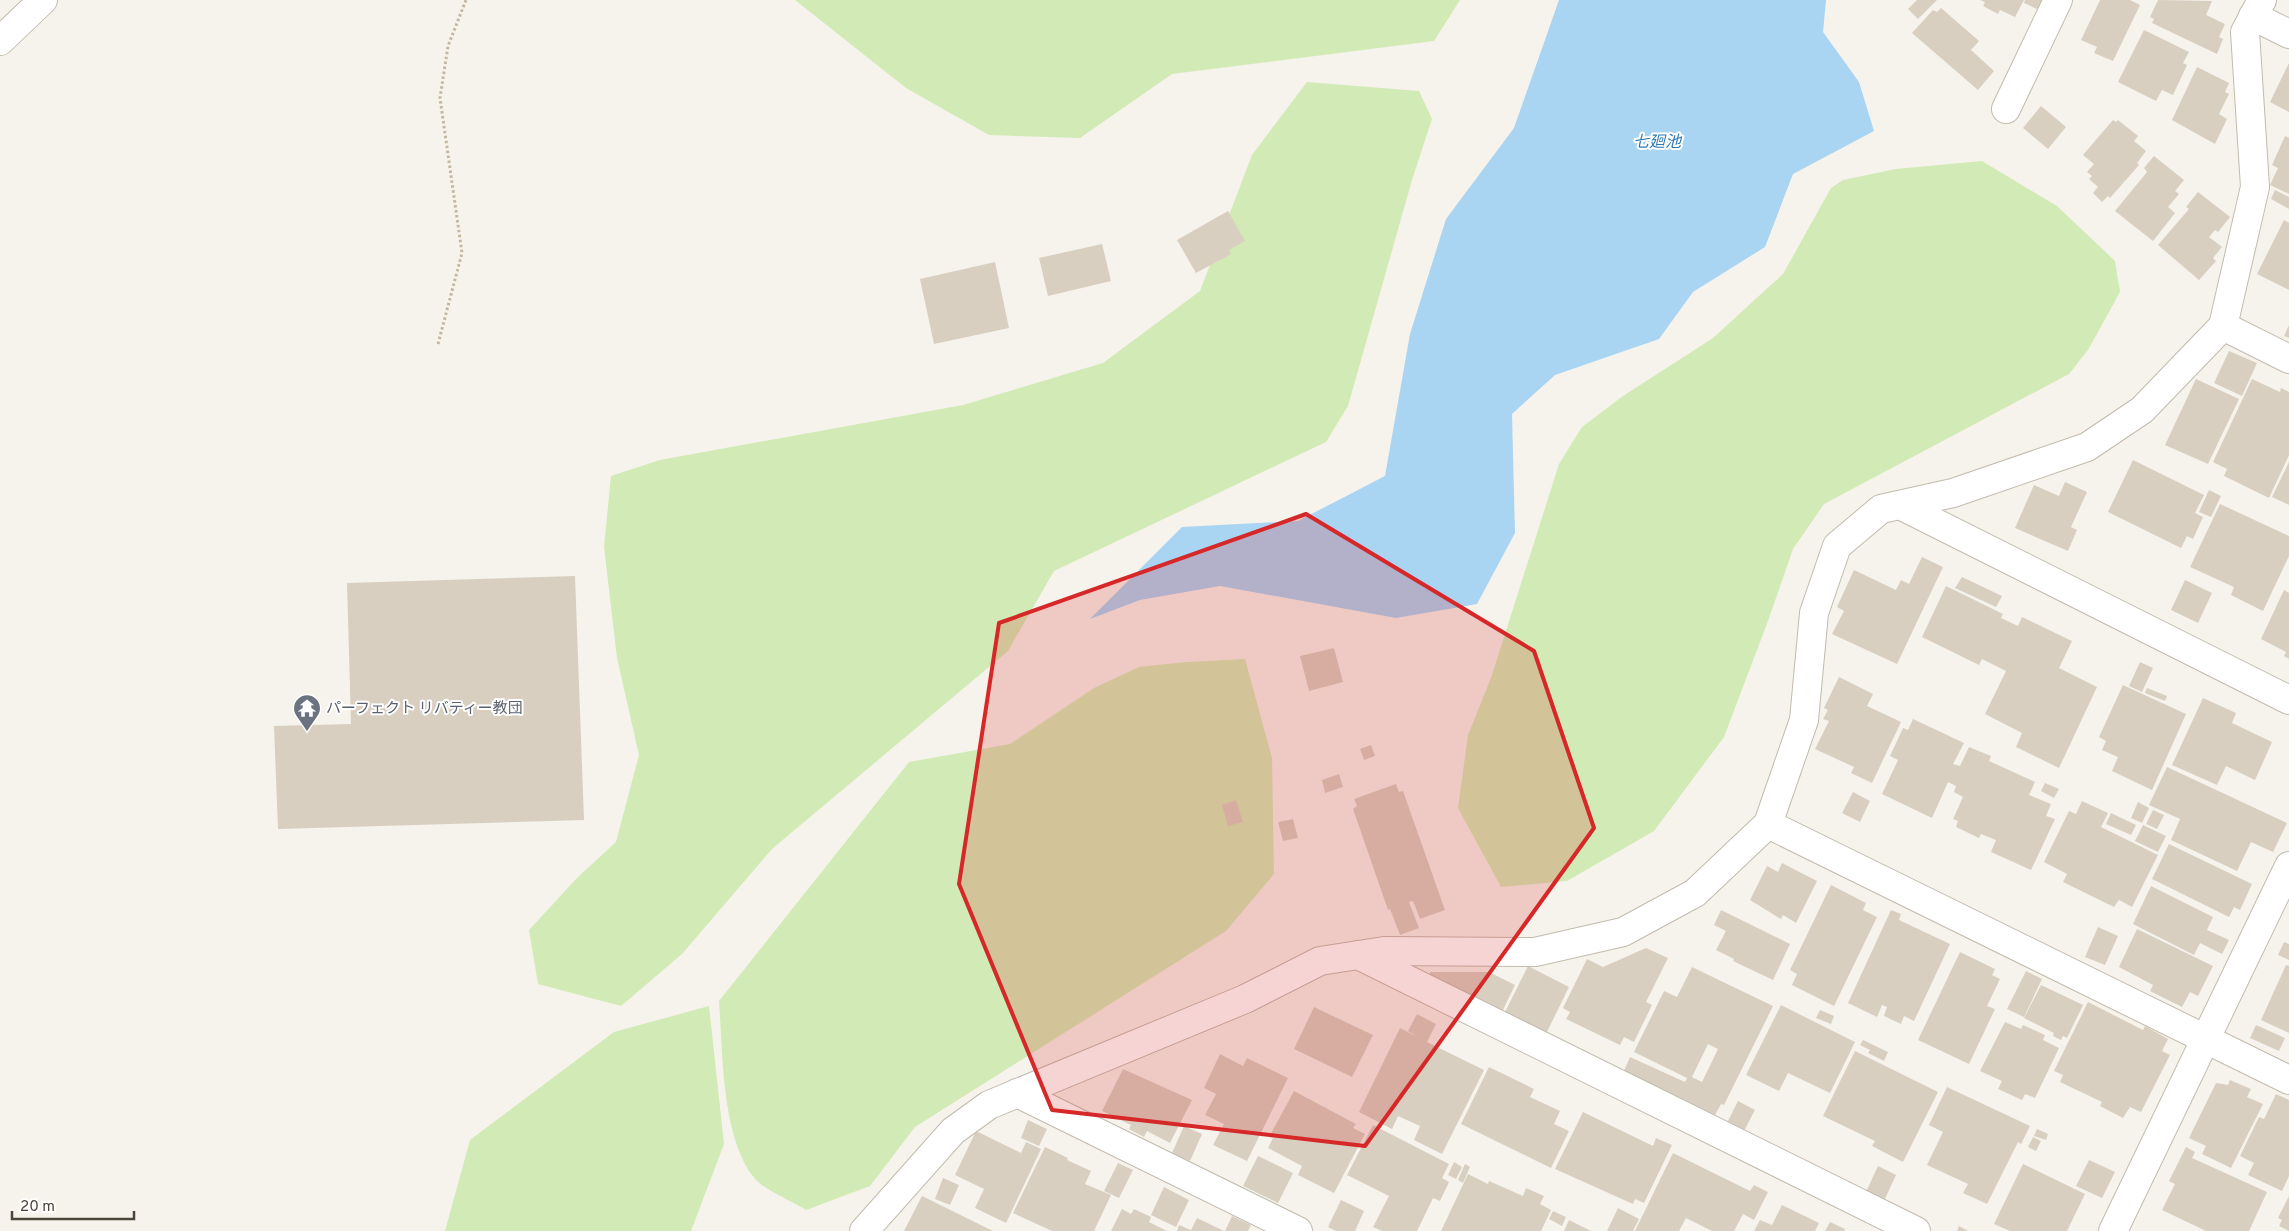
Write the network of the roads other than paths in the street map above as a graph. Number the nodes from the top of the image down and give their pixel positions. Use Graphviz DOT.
graph roads {
  1 [pos="43,0"];
  2 [pos="2058,0"];
  3 [pos="2258,8"];
  4 [pos="2289,34"];
  5 [pos="0,41"];
  6 [pos="2006,109"];
  7 [pos="2222,326"];
  8 [pos="2289,359"];
  9 [pos="1900,505"];
  10 [pos="2289,700"];
  11 [pos="1768,824"];
  12 [pos="2289,866"];
  13 [pos="1358,955"];
  14 [pos="2206,1039"];
  15 [pos="2289,1080"];
  16 [pos="1017,1094"];
  17 [pos="864,1231"];
  18 [pos="1298,1231"];
  19 [pos="1916,1231"];
  20 [pos="2113,1231"];
  1 -- 5 [label="street"];
  2 -- 6 [label="street"];
  3 -- 4 [label="street"];
  3 -- 7 [label="street"];
  7 -- 8 [label="street"];
  7 -- 9 [label="street"];
  9 -- 10 [label="street"];
  9 -- 11 [label="street"];
  11 -- 13 [label="street"];
  11 -- 14 [label="street"];
  12 -- 14 [label="street"];
  13 -- 16 [label="street"];
  13 -- 19 [label="street"];
  14 -- 15 [label="street"];
  14 -- 20 [label="street"];
  16 -- 17 [label="street"];
  16 -- 18 [label="street"];
}
